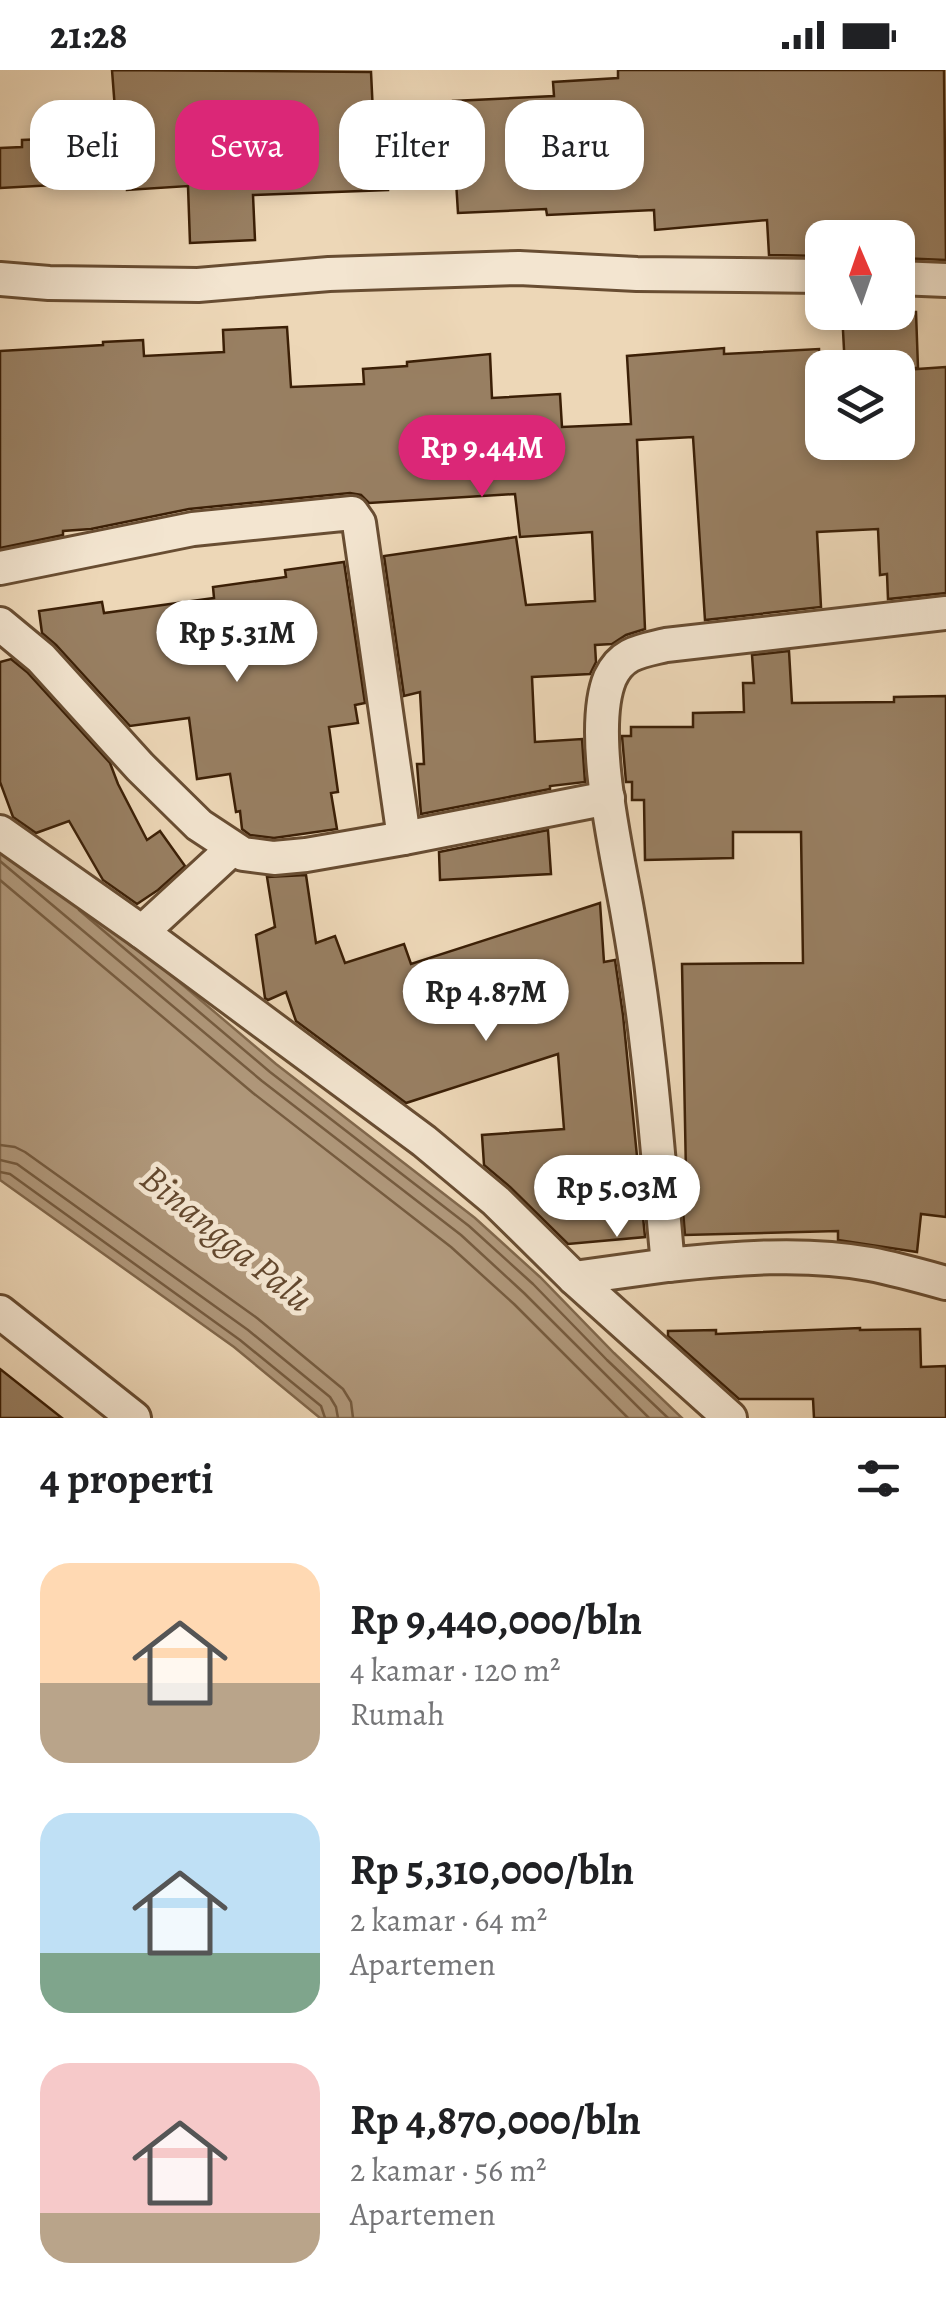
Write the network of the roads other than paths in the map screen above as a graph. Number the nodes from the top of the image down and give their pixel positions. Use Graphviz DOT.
graph roads {
  1 [pos="805,276"];
  2 [pos="0,279"];
  3 [pos="915,279"];
  4 [pos="946,280"];
  5 [pos="0,568"];
  6 [pos="946,612"];
  7 [pos="0,624"];
  8 [pos="608,798"];
  9 [pos="0,832"];
  10 [pos="404,838"];
  11 [pos="232,849"];
  12 [pos="142,932"];
  13 [pos="668,1265"];
  14 [pos="574,1278"];
  15 [pos="946,1283"];
  16 [pos="0,1312"];
  17 [pos="134,1418"];
  18 [pos="730,1418"];
  1 -- 2 [label="street"];
  3 -- 4 [label="street"];
  5 -- 10 [label="street"];
  6 -- 8 [label="street"];
  7 -- 11 [label="street"];
  8 -- 10 [label="street"];
  8 -- 13 [label="street"];
  9 -- 12 [label="street"];
  10 -- 11 [label="street"];
  11 -- 12 [label="street"];
  12 -- 14 [label="street"];
  13 -- 14 [label="street"];
  13 -- 15 [label="street"];
  14 -- 18 [label="street"];
  16 -- 17 [label="street"];
}
